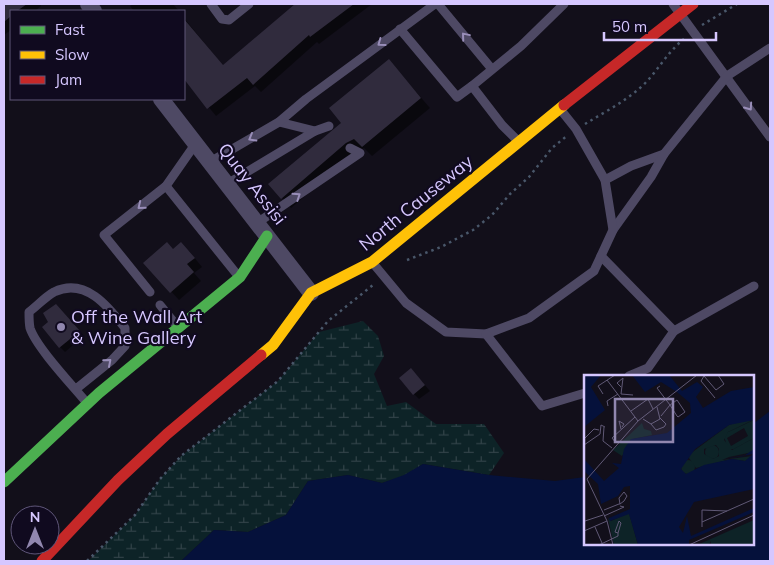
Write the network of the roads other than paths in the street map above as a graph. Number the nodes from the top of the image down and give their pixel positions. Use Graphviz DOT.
graph roads {
  1 [pos="211,4"];
  2 [pos="249,4"];
  3 [pos="436,4"];
  4 [pos="564,4"];
  5 [pos="673,4"];
  6 [pos="693,4"];
  7 [pos="681,13"];
  8 [pos="400,29"];
  9 [pos="770,48"];
  10 [pos="491,68"];
  11 [pos="727,76"];
  12 [pos="472,86"];
  13 [pos="162,100"];
  14 [pos="560,109"];
  15 [pos="280,122"];
  16 [pos="329,126"];
  17 [pos="315,131"];
  18 [pos="770,137"];
  19 [pos="520,142"];
  20 [pos="196,143"];
  21 [pos="350,148"];
  22 [pos="664,154"];
  23 [pos="210,162"];
  24 [pos="605,180"];
  25 [pos="227,184"];
  26 [pos="166,186"];
  27 [pos="262,229"];
  28 [pos="614,230"];
  29 [pos="601,256"];
  30 [pos="372,262"];
  31 [pos="240,277"];
  32 [pos="754,286"];
  33 [pos="150,292"];
  34 [pos="311,293"];
  35 [pos="160,305"];
  36 [pos="178,327"];
  37 [pos="674,331"];
  38 [pos="486,334"];
  39 [pos="631,375"];
  40 [pos="76,389"];
  41 [pos="584,393"];
  42 [pos="88,403"];
  43 [pos="4,482"];
  44 [pos="42,561"];
  1 -- 2 [label="lane"];
  3 -- 8 [label="lane"];
  10 -- 3 [label="lane, one-way"];
  4 -- 10 [label="lane"];
  5 -- 7 [label="lane"];
  6 -- 7 [label="main road, North Causeway"];
  7 -- 11 [label="lane"];
  7 -- 14 [label="main road, North Causeway"];
  8 -- 12 [label="lane"];
  8 -- 15 [label="lane, one-way"];
  9 -- 11 [label="lane"];
  10 -- 12 [label="lane"];
  11 -- 18 [label="lane, one-way"];
  11 -- 22 [label="lane"];
  12 -- 19 [label="lane"];
  13 -- 20 [label="street, Quay Assisi"];
  14 -- 19 [label="main road, North Causeway"];
  14 -- 24 [label="lane"];
  15 -- 17 [label="lane"];
  15 -- 23 [label="lane, one-way"];
  16 -- 17 [label="lane"];
  17 -- 25 [label="lane"];
  19 -- 30 [label="main road, North Causeway"];
  20 -- 23 [label="street, Quay Assisi"];
  20 -- 26 [label="lane"];
  27 -- 21 [label="lane, one-way"];
  22 -- 24 [label="lane"];
  22 -- 28 [label="lane"];
  23 -- 25 [label="street, Quay Assisi"];
  24 -- 28 [label="lane"];
  25 -- 27 [label="street, Quay Assisi"];
  26 -- 31 [label="lane"];
  26 -- 33 [label="lane, one-way"];
  27 -- 31 [label="main road"];
  27 -- 34 [label="street, Quay Assisi"];
  28 -- 29 [label="lane"];
  29 -- 37 [label="lane"];
  29 -- 38 [label="lane"];
  30 -- 34 [label="main road, North Causeway"];
  30 -- 38 [label="lane"];
  31 -- 36 [label="main road"];
  32 -- 37 [label="lane"];
  34 -- 44 [label="main road, North Causeway"];
  35 -- 36 [label="lane"];
  36 -- 42 [label="main road"];
  37 -- 39 [label="lane"];
  38 -- 41 [label="lane"];
  40 -- 40 [label="lane, one-way"];
  40 -- 42 [label="lane"];
  42 -- 43 [label="main road"];
}
